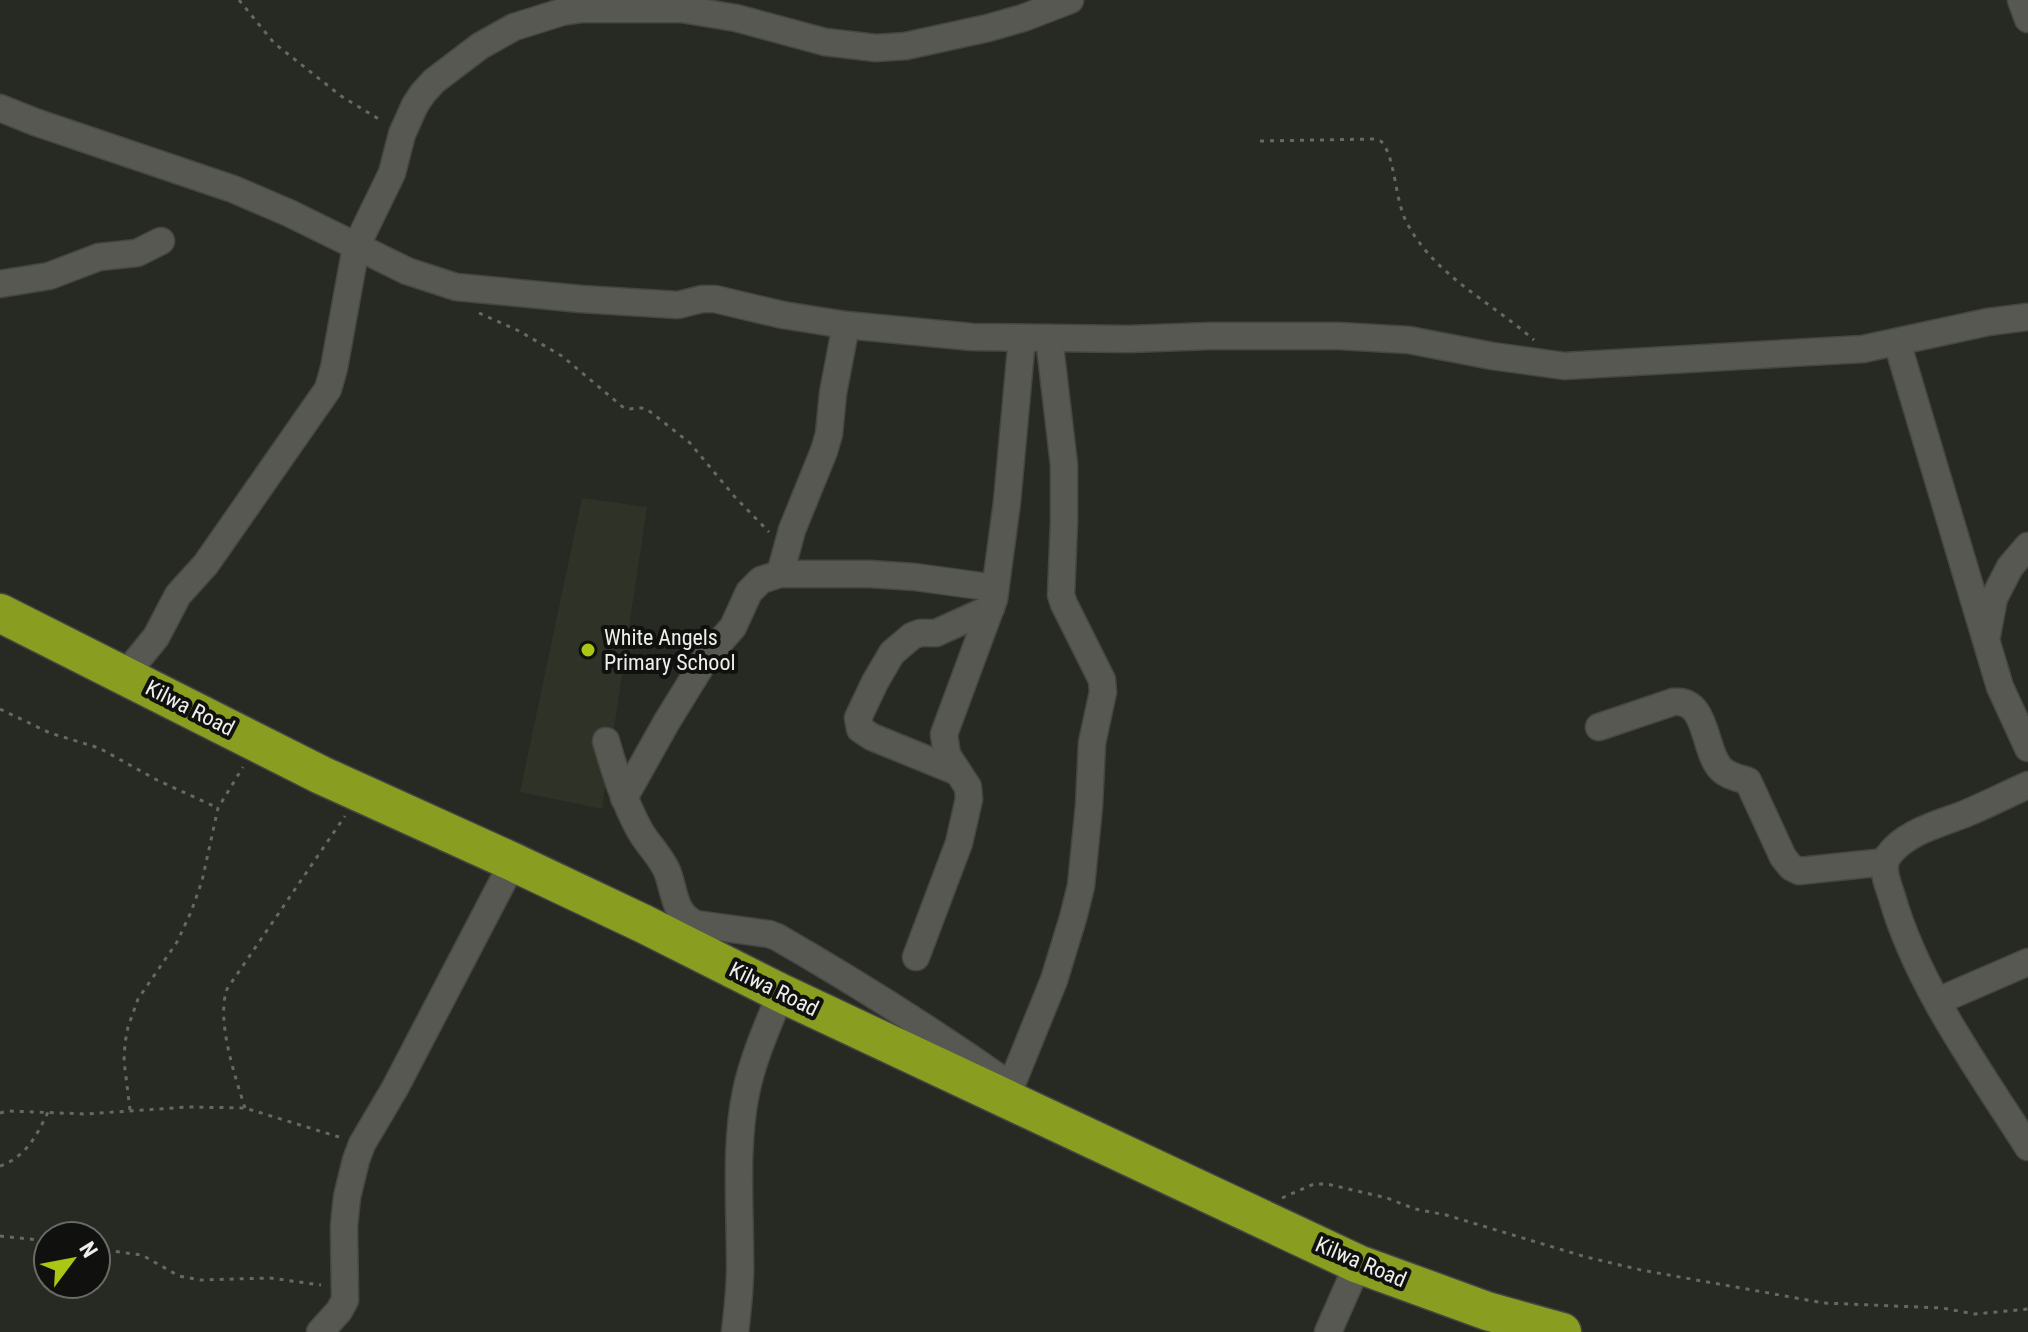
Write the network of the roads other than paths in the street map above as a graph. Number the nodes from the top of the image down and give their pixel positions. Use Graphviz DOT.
graph roads {
  1 [pos="1070,0"];
  2 [pos="2021,0"];
  3 [pos="2028,19"];
  4 [pos="0,108"];
  5 [pos="161,241"];
  6 [pos="356,247"];
  7 [pos="0,284"];
  8 [pos="2028,317"];
  9 [pos="846,325"];
  10 [pos="1022,338"];
  11 [pos="1049,338"];
  12 [pos="1897,342"];
  13 [pos="2028,546"];
  14 [pos="783,562"];
  15 [pos="993,598"];
  16 [pos="0,613"];
  17 [pos="1986,639"];
  18 [pos="125,675"];
  19 [pos="1599,727"];
  20 [pos="606,741"];
  21 [pos="2028,748"];
  22 [pos="958,772"];
  23 [pos="2028,785"];
  24 [pos="624,798"];
  25 [pos="513,862"];
  26 [pos="1885,862"];
  27 [pos="916,957"];
  28 [pos="2028,962"];
  29 [pos="781,993"];
  30 [pos="1938,1001"];
  31 [pos="1008,1092"];
  32 [pos="2028,1147"];
  33 [pos="1358,1264"];
  34 [pos="320,1332"];
  35 [pos="735,1332"];
  36 [pos="1328,1332"];
  37 [pos="1562,1332"];
  1 -- 6 [label="street"];
  2 -- 3 [label="street"];
  4 -- 6 [label="street"];
  5 -- 7 [label="street"];
  6 -- 9 [label="street"];
  6 -- 18 [label="street"];
  8 -- 12 [label="street"];
  9 -- 10 [label="street"];
  9 -- 14 [label="street"];
  10 -- 11 [label="street"];
  10 -- 15 [label="street"];
  11 -- 12 [label="street"];
  11 -- 31 [label="street"];
  12 -- 17 [label="street"];
  13 -- 17 [label="street"];
  14 -- 15 [label="street"];
  14 -- 24 [label="street"];
  15 -- 22 [label="street"];
  15 -- 22 [label="street"];
  16 -- 18 [label="highway, Kilwa Road"];
  17 -- 21 [label="street"];
  18 -- 25 [label="highway, Kilwa Road"];
  19 -- 26 [label="street"];
  20 -- 24 [label="street"];
  22 -- 27 [label="street"];
  23 -- 26 [label="street"];
  24 -- 31 [label="street"];
  25 -- 29 [label="highway, Kilwa Road"];
  25 -- 34 [label="street"];
  26 -- 30 [label="street"];
  28 -- 30 [label="street"];
  29 -- 31 [label="highway, Kilwa Road"];
  29 -- 35 [label="street"];
  30 -- 32 [label="street"];
  31 -- 33 [label="highway, Kilwa Road"];
  33 -- 36 [label="street"];
  33 -- 37 [label="highway, Kilwa Road"];
}
